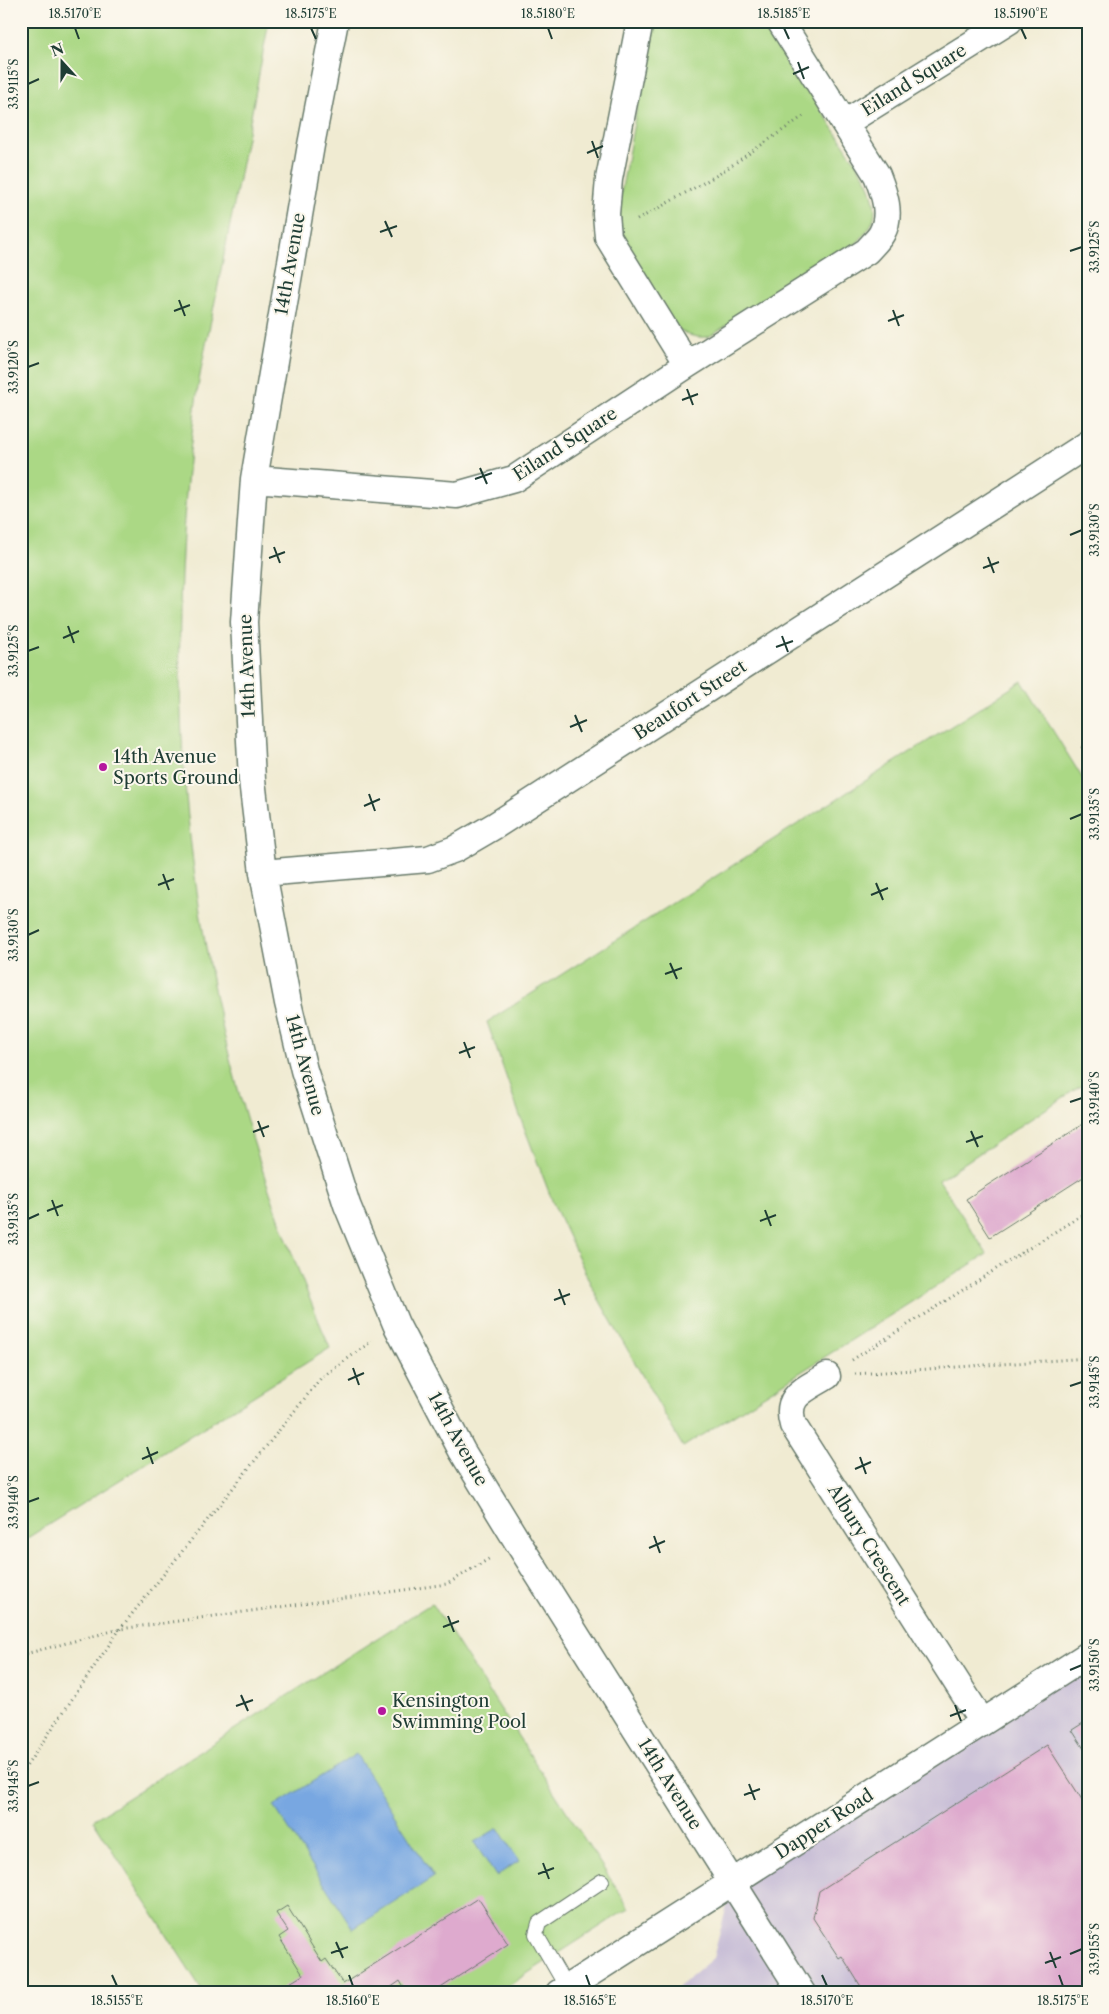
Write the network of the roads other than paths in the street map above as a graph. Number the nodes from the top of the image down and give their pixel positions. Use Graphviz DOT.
graph roads {
  1 [pos="335,21"];
  2 [pos="640,21"];
  3 [pos="780,21"];
  4 [pos="1009,21"];
  5 [pos="845,123"];
  6 [pos="687,365"];
  7 [pos="1088,444"];
  8 [pos="254,479"];
  9 [pos="263,873"];
  10 [pos="827,1376"];
  11 [pos="1088,1655"];
  12 [pos="982,1722"];
  13 [pos="602,1881"];
  14 [pos="733,1883"];
  15 [pos="563,1990"];
  16 [pos="802,1993"];
  1 -- 8 [label="street, 14th Avenue"];
  2 -- 6 [label="street"];
  3 -- 5 [label="street, Eiland Square"];
  4 -- 5 [label="street, Eiland Square"];
  5 -- 6 [label="street, Eiland Square"];
  6 -- 8 [label="street, Eiland Square"];
  7 -- 9 [label="street, Beaufort Street"];
  8 -- 9 [label="street, 14th Avenue"];
  9 -- 14 [label="street, 14th Avenue"];
  10 -- 12 [label="street, Albury Crescent"];
  11 -- 12 [label="street, Dapper Road"];
  12 -- 14 [label="street, Dapper Road"];
  13 -- 15 [label="lane"];
  14 -- 15 [label="street, Dapper Road"];
  14 -- 16 [label="street, 14th Avenue"];
}
